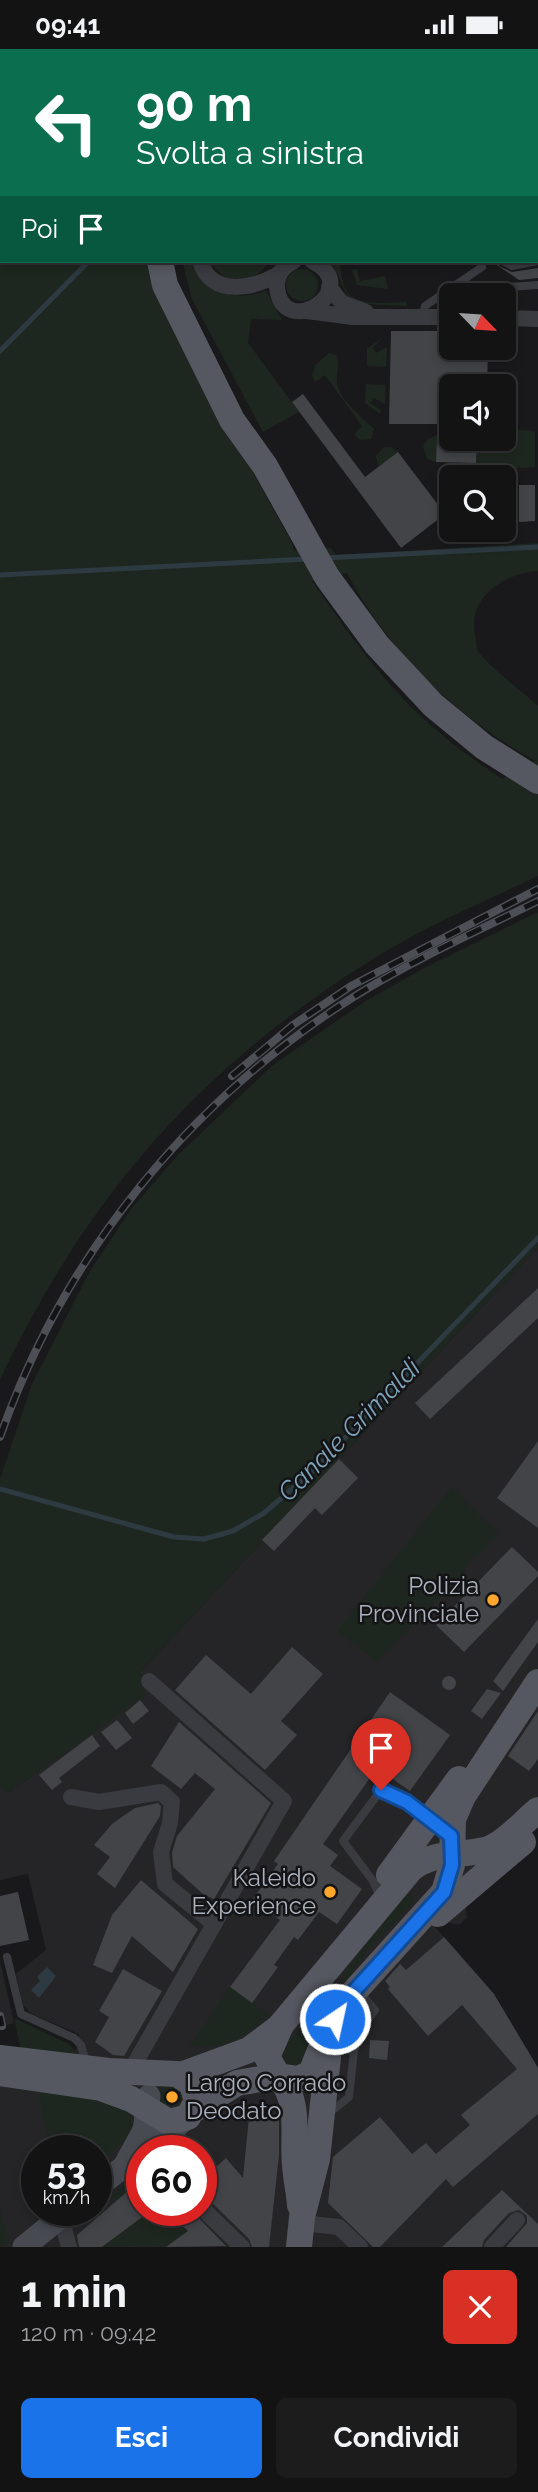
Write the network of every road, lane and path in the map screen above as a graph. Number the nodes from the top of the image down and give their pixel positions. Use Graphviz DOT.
graph roads {
  1 [pos="160,263"];
  2 [pos="177,263"];
  3 [pos="201,263"];
  4 [pos="292,263"];
  5 [pos="315,263"];
  6 [pos="507,263"];
  7 [pos="528,263"];
  8 [pos="482,267"];
  9 [pos="280,273"];
  10 [pos="538,285"];
  11 [pos="329,287"];
  12 [pos="516,287"];
  13 [pos="307,311"];
  14 [pos="379,315"];
  15 [pos="422,317"];
  16 [pos="439,317"];
  17 [pos="516,318"];
  18 [pos="538,319"];
  19 [pos="265,466"];
  20 [pos="528,775"];
  21 [pos="149,1681"];
  22 [pos="532,1690"];
  23 [pos="71,1797"];
  24 [pos="538,1810"];
  25 [pos="430,1818"];
  26 [pos="538,1830"];
  27 [pos="458,1847"];
  28 [pos="386,1891"];
  29 [pos="428,1910"];
  30 [pos="213,1923"];
  31 [pos="8,1957"];
  32 [pos="384,1957"];
  33 [pos="356,1989"];
  34 [pos="335,2019"];
  35 [pos="281,2025"];
  36 [pos="342,2048"];
  37 [pos="0,2058"];
  38 [pos="86,2069"];
  39 [pos="130,2072"];
  40 [pos="0,2073"];
  41 [pos="175,2075"];
  42 [pos="280,2077"];
  43 [pos="150,2106"];
  44 [pos="188,2115"];
  45 [pos="142,2135"];
  46 [pos="165,2135"];
  47 [pos="126,2164"];
  48 [pos="112,2175"];
  49 [pos="517,2220"];
  50 [pos="217,2223"];
  51 [pos="50,2226"];
  52 [pos="66,2226"];
  53 [pos="301,2229"];
  54 [pos="24,2247"];
  55 [pos="69,2247"];
  56 [pos="242,2247"];
  57 [pos="360,2247"];
  58 [pos="492,2247"];
  1 -- 19 [label="main road"];
  2 -- 19 [label="main road"];
  3 -- 9 [label="street"];
  4 -- 9 [label="street"];
  5 -- 11 [label="street"];
  6 -- 7 [label="lane"];
  8 -- 15 [label="lane"];
  9 -- 13 [label="street"];
  10 -- 12 [label="lane"];
  11 -- 13 [label="street"];
  11 -- 14 [label="street"];
  13 -- 14 [label="street"];
  14 -- 15 [label="street"];
  15 -- 16 [label="street"];
  17 -- 18 [label="street"];
  19 -- 20 [label="main road"];
  21 -- 30 [label="street"];
  22 -- 25 [label="main road"];
  22 -- 27 [label="main road"];
  23 -- 30 [label="street"];
  24 -- 27 [label="main road"];
  25 -- 27 [label="street"];
  25 -- 28 [label="main road"];
  25 -- 28 [label="lane"];
  26 -- 32 [label="main road"];
  27 -- 28 [label="main road"];
  27 -- 29 [label="main road"];
  28 -- 29 [label="main road"];
  28 -- 35 [label="main road"];
  29 -- 32 [label="main road"];
  30 -- 39 [label="street"];
  31 -- 38 [label="lane"];
  32 -- 33 [label="main road"];
  33 -- 34 [label="main road"];
  33 -- 36 [label="lane"];
  34 -- 36 [label="main road"];
  34 -- 42 [label="main road"];
  35 -- 41 [label="main road"];
  35 -- 42 [label="main road"];
  36 -- 53 [label="main road"];
  37 -- 38 [label="main road"];
  38 -- 39 [label="main road"];
  39 -- 41 [label="main road"];
  40 -- 43 [label="main road"];
  41 -- 43 [label="main road"];
  41 -- 44 [label="main road"];
  42 -- 44 [label="main road"];
  42 -- 53 [label="main road"];
  43 -- 44 [label="main road"];
  43 -- 45 [label="main road"];
  44 -- 46 [label="main road"];
  47 -- 48 [label="main road"];
  49 -- 58 [label="street"];
  50 -- 56 [label="street"];
  51 -- 54 [label="main road"];
  52 -- 55 [label="street"];
  53 -- 57 [label="street"];
}
